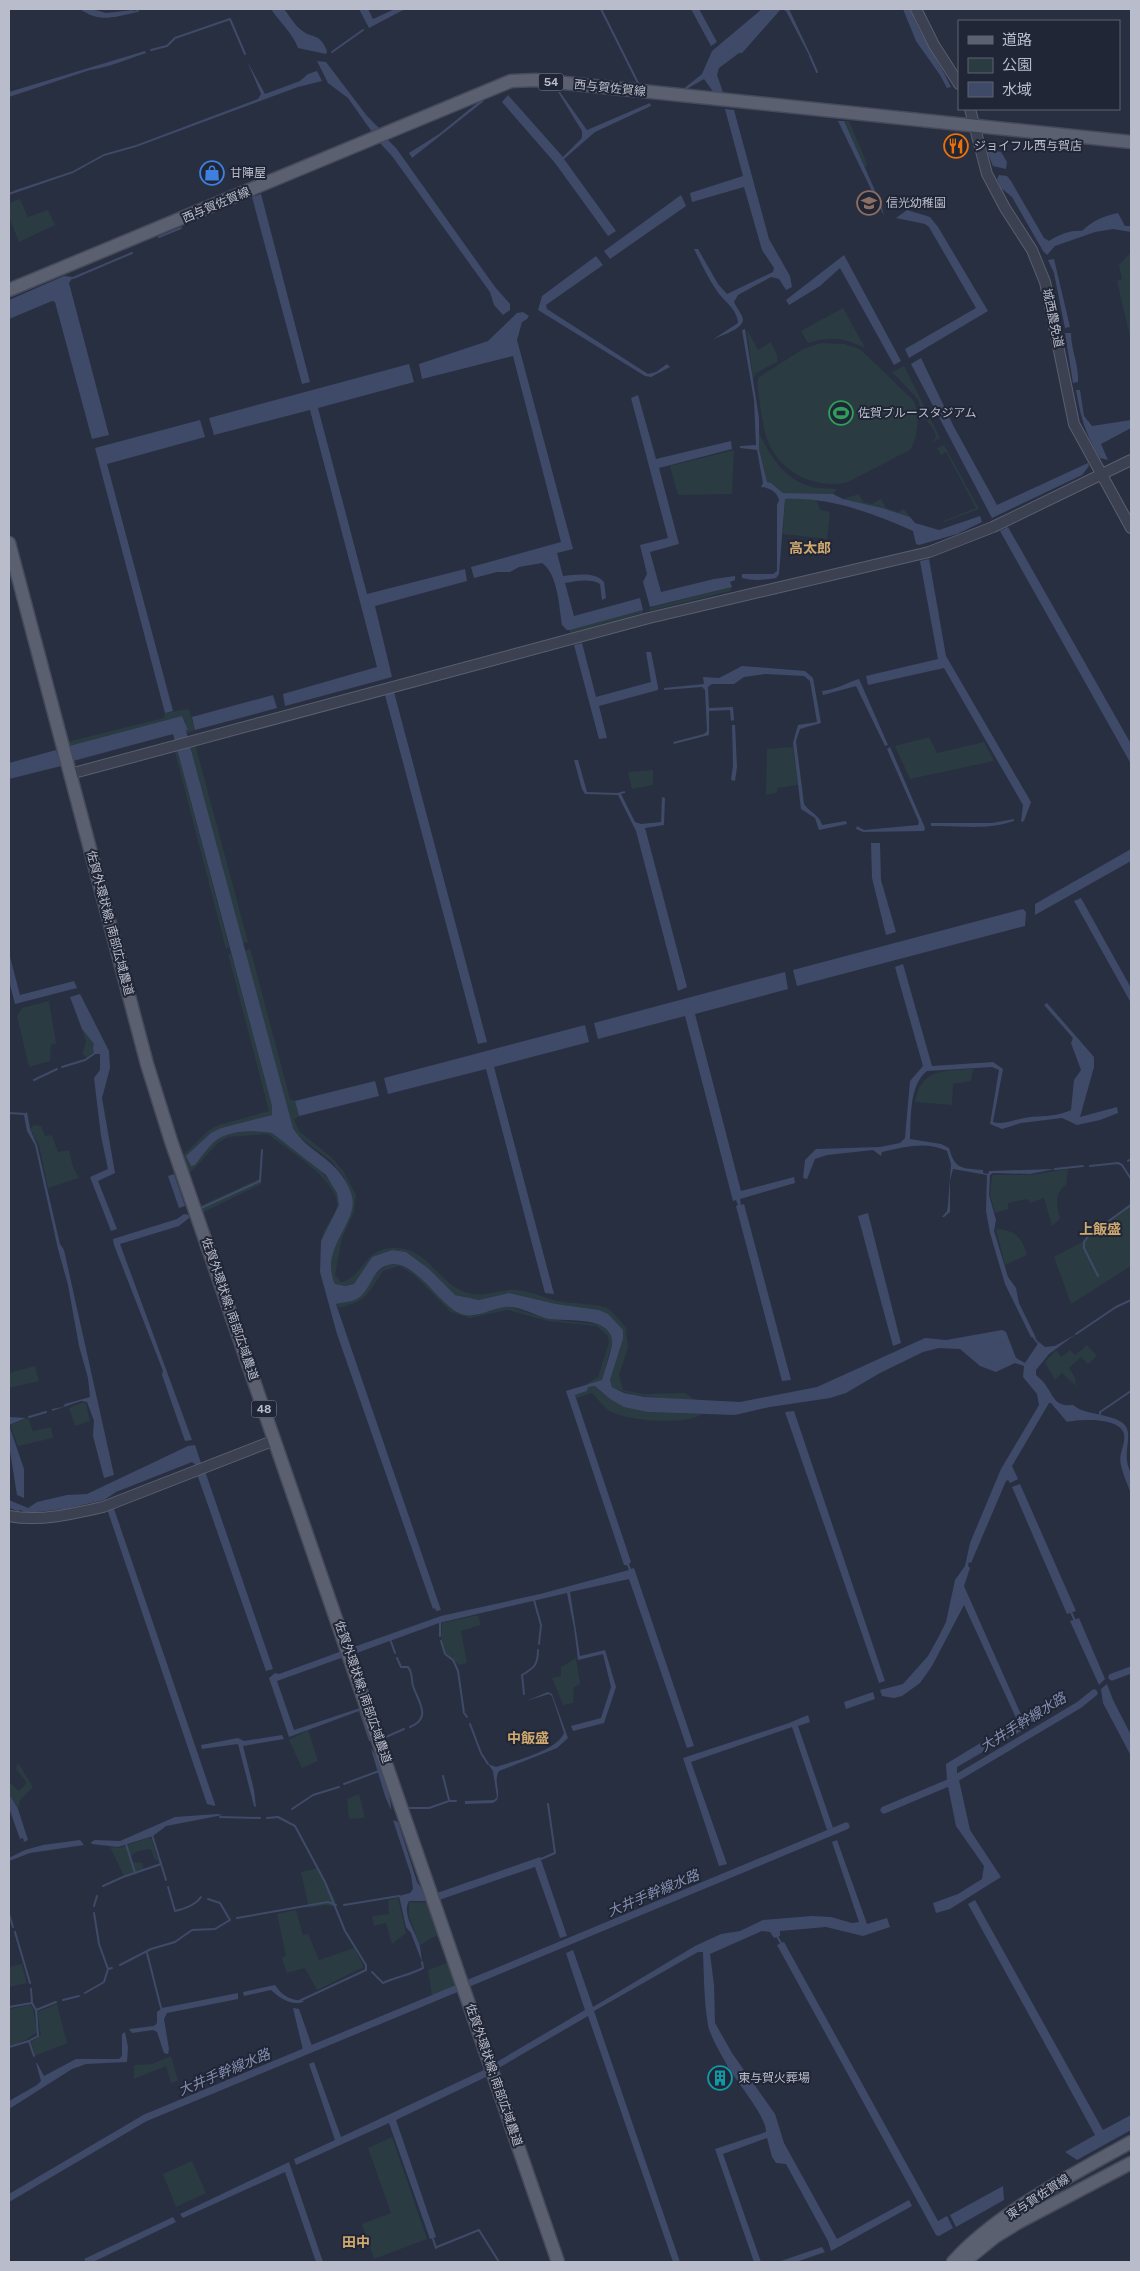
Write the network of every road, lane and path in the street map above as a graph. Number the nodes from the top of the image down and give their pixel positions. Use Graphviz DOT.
graph roads {
  1 [pos="916,9"];
  2 [pos="958,82"];
  3 [pos="970,110"];
  4 [pos="974,126"];
  5 [pos="1131,142"];
  6 [pos="9,290"];
  7 [pos="1131,460"];
  8 [pos="1101,475"];
  9 [pos="1131,528"];
  10 [pos="9,543"];
  11 [pos="70,774"];
  12 [pos="275,1440"];
  13 [pos="9,1516"];
  14 [pos="1131,2142"];
  15 [pos="1131,2163"];
  16 [pos="558,2262"];
  17 [pos="953,2262"];
  18 [pos="964,2262"];
  1 -- 2 [label="street"];
  3 -- 4 [label="street, 城西農免道"];
  4 -- 5 [label="main road, 西与賀佐賀線 / 54"];
  4 -- 6 [label="main road, 西与賀佐賀線 / 54"];
  4 -- 8 [label="street, 城西農免道"];
  7 -- 8 [label="street"];
  8 -- 9 [label="street, 城西農免道"];
  8 -- 11 [label="street"];
  10 -- 11 [label="main road, 佐賀外環状線; 南部広域農道 / 48"];
  11 -- 12 [label="main road, 佐賀外環状線; 南部広域農道 / 48"];
  12 -- 13 [label="street"];
  12 -- 16 [label="main road, 佐賀外環状線; 南部広域農道 / 48"];
  14 -- 17 [label="main road, 東与賀佐賀線"];
  15 -- 18 [label="main road, 東与賀佐賀線"];
}
